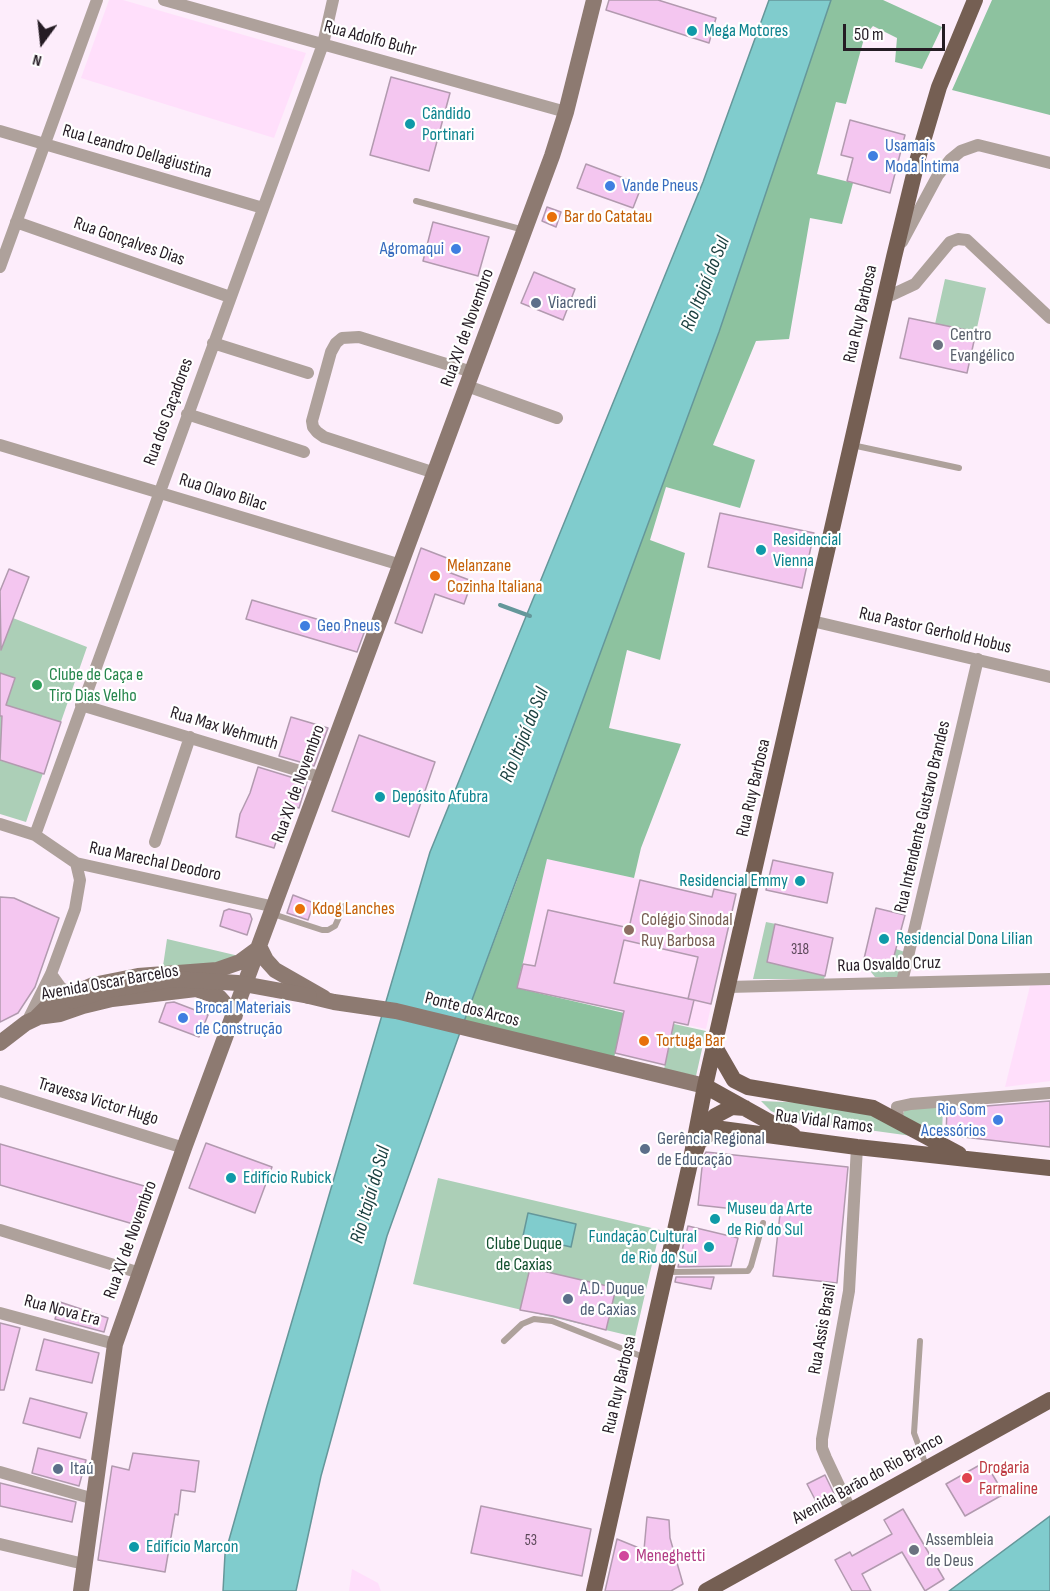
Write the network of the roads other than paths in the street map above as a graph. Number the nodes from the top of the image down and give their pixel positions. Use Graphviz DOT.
graph roads {
  1 [pos="98,0"];
  2 [pos="164,0"];
  3 [pos="333,0"];
  4 [pos="594,0"];
  5 [pos="975,0"];
  6 [pos="322,44"];
  7 [pos="566,112"];
  8 [pos="0,131"];
  9 [pos="45,144"];
  10 [pos="1050,163"];
  11 [pos="416,201"];
  12 [pos="263,208"];
  13 [pos="16,222"];
  14 [pos="525,230"];
  15 [pos="894,257"];
  16 [pos="0,267"];
  17 [pos="230,297"];
  18 [pos="885,298"];
  19 [pos="1050,318"];
  20 [pos="213,343"];
  21 [pos="308,373"];
  22 [pos="470,379"];
  23 [pos="187,414"];
  24 [pos="557,418"];
  25 [pos="0,445"];
  26 [pos="852,445"];
  27 [pos="304,452"];
  28 [pos="958,468"];
  29 [pos="435,473"];
  30 [pos="159,492"];
  31 [pos="401,565"];
  32 [pos="812,621"];
  33 [pos="978,659"];
  34 [pos="1050,677"];
  35 [pos="81,705"];
  36 [pos="190,737"];
  37 [pos="323,778"];
  38 [pos="0,824"];
  39 [pos="35,835"];
  40 [pos="155,842"];
  41 [pos="76,863"];
  42 [pos="345,906"];
  43 [pos="274,910"];
  44 [pos="260,948"];
  45 [pos="217,970"];
  46 [pos="51,974"];
  47 [pos="138,976"];
  48 [pos="1050,978"];
  49 [pos="902,982"];
  50 [pos="728,987"];
  51 [pos="196,988"];
  52 [pos="170,991"];
  53 [pos="73,997"];
  54 [pos="331,1001"];
  55 [pos="235,1015"];
  56 [pos="32,1020"];
  57 [pos="0,1043"];
  58 [pos="715,1047"];
  59 [pos="705,1086"];
  60 [pos="0,1091"];
  61 [pos="1050,1093"];
  62 [pos="746,1108"];
  63 [pos="898,1120"];
  64 [pos="801,1140"];
  65 [pos="699,1142"];
  66 [pos="856,1147"];
  67 [pos="184,1148"];
  68 [pos="691,1159"];
  69 [pos="968,1159"];
  70 [pos="1050,1168"];
  71 [pos="763,1222"];
  72 [pos="0,1230"];
  73 [pos="666,1272"];
  74 [pos="140,1273"];
  75 [pos="0,1313"];
  76 [pos="504,1341"];
  77 [pos="920,1341"];
  78 [pos="115,1344"];
  79 [pos="646,1358"];
  80 [pos="1050,1400"];
  81 [pos="927,1468"];
  82 [pos="0,1472"];
  83 [pos="94,1499"];
  84 [pos="851,1511"];
  85 [pos="0,1544"];
  86 [pos="84,1564"];
  87 [pos="81,1591"];
  88 [pos="594,1591"];
  89 [pos="705,1591"];
  1 -- 9 [label="street"];
  2 -- 6 [label="street, Rua Adolfo Buhr"];
  3 -- 6 [label="street, Rua dos Caçadores"];
  4 -- 7 [label="main road, Rua XV de Novembro"];
  5 -- 15 [label="main road, Rua Ruy Barbosa"];
  6 -- 7 [label="street, Rua Adolfo Buhr"];
  6 -- 12 [label="street, Rua dos Caçadores"];
  7 -- 14 [label="main road, Rua XV de Novembro"];
  8 -- 9 [label="street, Rua Leandro Dellagiustina"];
  9 -- 12 [label="street, Rua Leandro Dellagiustina"];
  9 -- 13 [label="street"];
  10 -- 15 [label="street"];
  11 -- 14 [label="lane"];
  12 -- 17 [label="street, Rua dos Caçadores"];
  13 -- 16 [label="street"];
  13 -- 17 [label="street, Rua Gonçalves Dias"];
  14 -- 22 [label="main road, Rua XV de Novembro"];
  15 -- 18 [label="main road, Rua Ruy Barbosa"];
  17 -- 20 [label="street, Rua dos Caçadores"];
  18 -- 19 [label="street"];
  18 -- 26 [label="main road, Rua Ruy Barbosa"];
  20 -- 21 [label="street"];
  20 -- 23 [label="street, Rua dos Caçadores"];
  22 -- 24 [label="street"];
  22 -- 29 [label="main road, Rua XV de Novembro"];
  22 -- 29 [label="street"];
  23 -- 27 [label="street"];
  23 -- 30 [label="street, Rua dos Caçadores"];
  25 -- 30 [label="street, Rua Olavo Bilac"];
  26 -- 28 [label="lane"];
  26 -- 32 [label="main road, Rua Ruy Barbosa"];
  29 -- 31 [label="main road, Rua XV de Novembro"];
  30 -- 31 [label="street, Rua Olavo Bilac"];
  30 -- 35 [label="street, Rua dos Caçadores"];
  31 -- 37 [label="main road, Rua XV de Novembro"];
  32 -- 33 [label="street, Rua Pastor Gerhold Hobus"];
  32 -- 50 [label="main road, Rua Ruy Barbosa"];
  33 -- 34 [label="street, Rua Pastor Gerhold Hobus"];
  33 -- 49 [label="street, Rua Intendente Gustavo Brandes"];
  35 -- 36 [label="street, Rua Max Wehmuth"];
  35 -- 39 [label="street, Rua dos Caçadores"];
  36 -- 37 [label="street, Rua Max Wehmuth"];
  36 -- 40 [label="street"];
  37 -- 43 [label="main road, Rua XV de Novembro"];
  38 -- 39 [label="street, Rua Marechal Deodoro"];
  39 -- 41 [label="street, Rua Marechal Deodoro"];
  41 -- 43 [label="street, Rua Marechal Deodoro"];
  41 -- 46 [label="street"];
  42 -- 43 [label="lane"];
  43 -- 44 [label="main road, Rua XV de Novembro"];
  44 -- 45 [label="main road, Avenida Oscar Barcelos"];
  44 -- 54 [label="main road"];
  44 -- 55 [label="main road, Rua XV de Novembro"];
  45 -- 47 [label="main road, Avenida Oscar Barcelos"];
  45 -- 51 [label="main road"];
  46 -- 53 [label="street"];
  46 -- 56 [label="street"];
  47 -- 52 [label="main road"];
  47 -- 53 [label="main road, Avenida Oscar Barcelos"];
  48 -- 49 [label="street, Rua Osvaldo Cruz"];
  49 -- 50 [label="street, Rua Osvaldo Cruz"];
  50 -- 58 [label="main road, Rua Ruy Barbosa"];
  51 -- 52 [label="main road, Avenida Oscar Barcelos"];
  51 -- 55 [label="main road, Avenida Oscar Barcelos"];
  52 -- 56 [label="main road, Avenida Oscar Barcelos"];
  53 -- 54 [label="main road, Ponte dos Arcos, bridge"];
  53 -- 56 [label="main road"];
  54 -- 59 [label="main road, Ponte dos Arcos"];
  55 -- 67 [label="main road, Rua XV de Novembro"];
  56 -- 57 [label="main road, Avenida Oscar Barcelos"];
  58 -- 59 [label="main road, Rua Ruy Barbosa"];
  58 -- 63 [label="main road, Rua Vidal Ramos"];
  59 -- 62 [label="main road"];
  59 -- 68 [label="main road, Rua Ruy Barbosa"];
  60 -- 67 [label="street, Travessa Victor Hugo"];
  61 -- 63 [label="street"];
  62 -- 64 [label="main road"];
  62 -- 65 [label="main road"];
  63 -- 69 [label="main road, Rua Vidal Ramos"];
  64 -- 65 [label="main road, Rua Vidal Ramos"];
  64 -- 66 [label="main road, Rua Vidal Ramos"];
  65 -- 68 [label="main road"];
  66 -- 69 [label="main road, Rua Vidal Ramos"];
  66 -- 84 [label="street, Rua Assis Brasil"];
  67 -- 74 [label="main road, Rua XV de Novembro"];
  68 -- 73 [label="main road, Rua Ruy Barbosa"];
  69 -- 70 [label="main road, Rua Vidal Ramos"];
  71 -- 73 [label="lane"];
  72 -- 74 [label="street"];
  73 -- 79 [label="main road, Rua Ruy Barbosa"];
  74 -- 78 [label="main road, Rua XV de Novembro"];
  75 -- 78 [label="street, Rua Nova Era"];
  76 -- 79 [label="lane"];
  77 -- 81 [label="lane"];
  78 -- 83 [label="main road, Rua XV de Novembro"];
  79 -- 88 [label="main road, Rua Ruy Barbosa"];
  80 -- 81 [label="main road, Avenida Barão do Rio Branco"];
  81 -- 84 [label="main road, Avenida Barão do Rio Branco"];
  82 -- 83 [label="street"];
  83 -- 86 [label="main road, Rua XV de Novembro"];
  84 -- 89 [label="main road, Avenida Barão do Rio Branco"];
  85 -- 86 [label="street"];
  86 -- 87 [label="main road, Rua XV de Novembro"];
}
